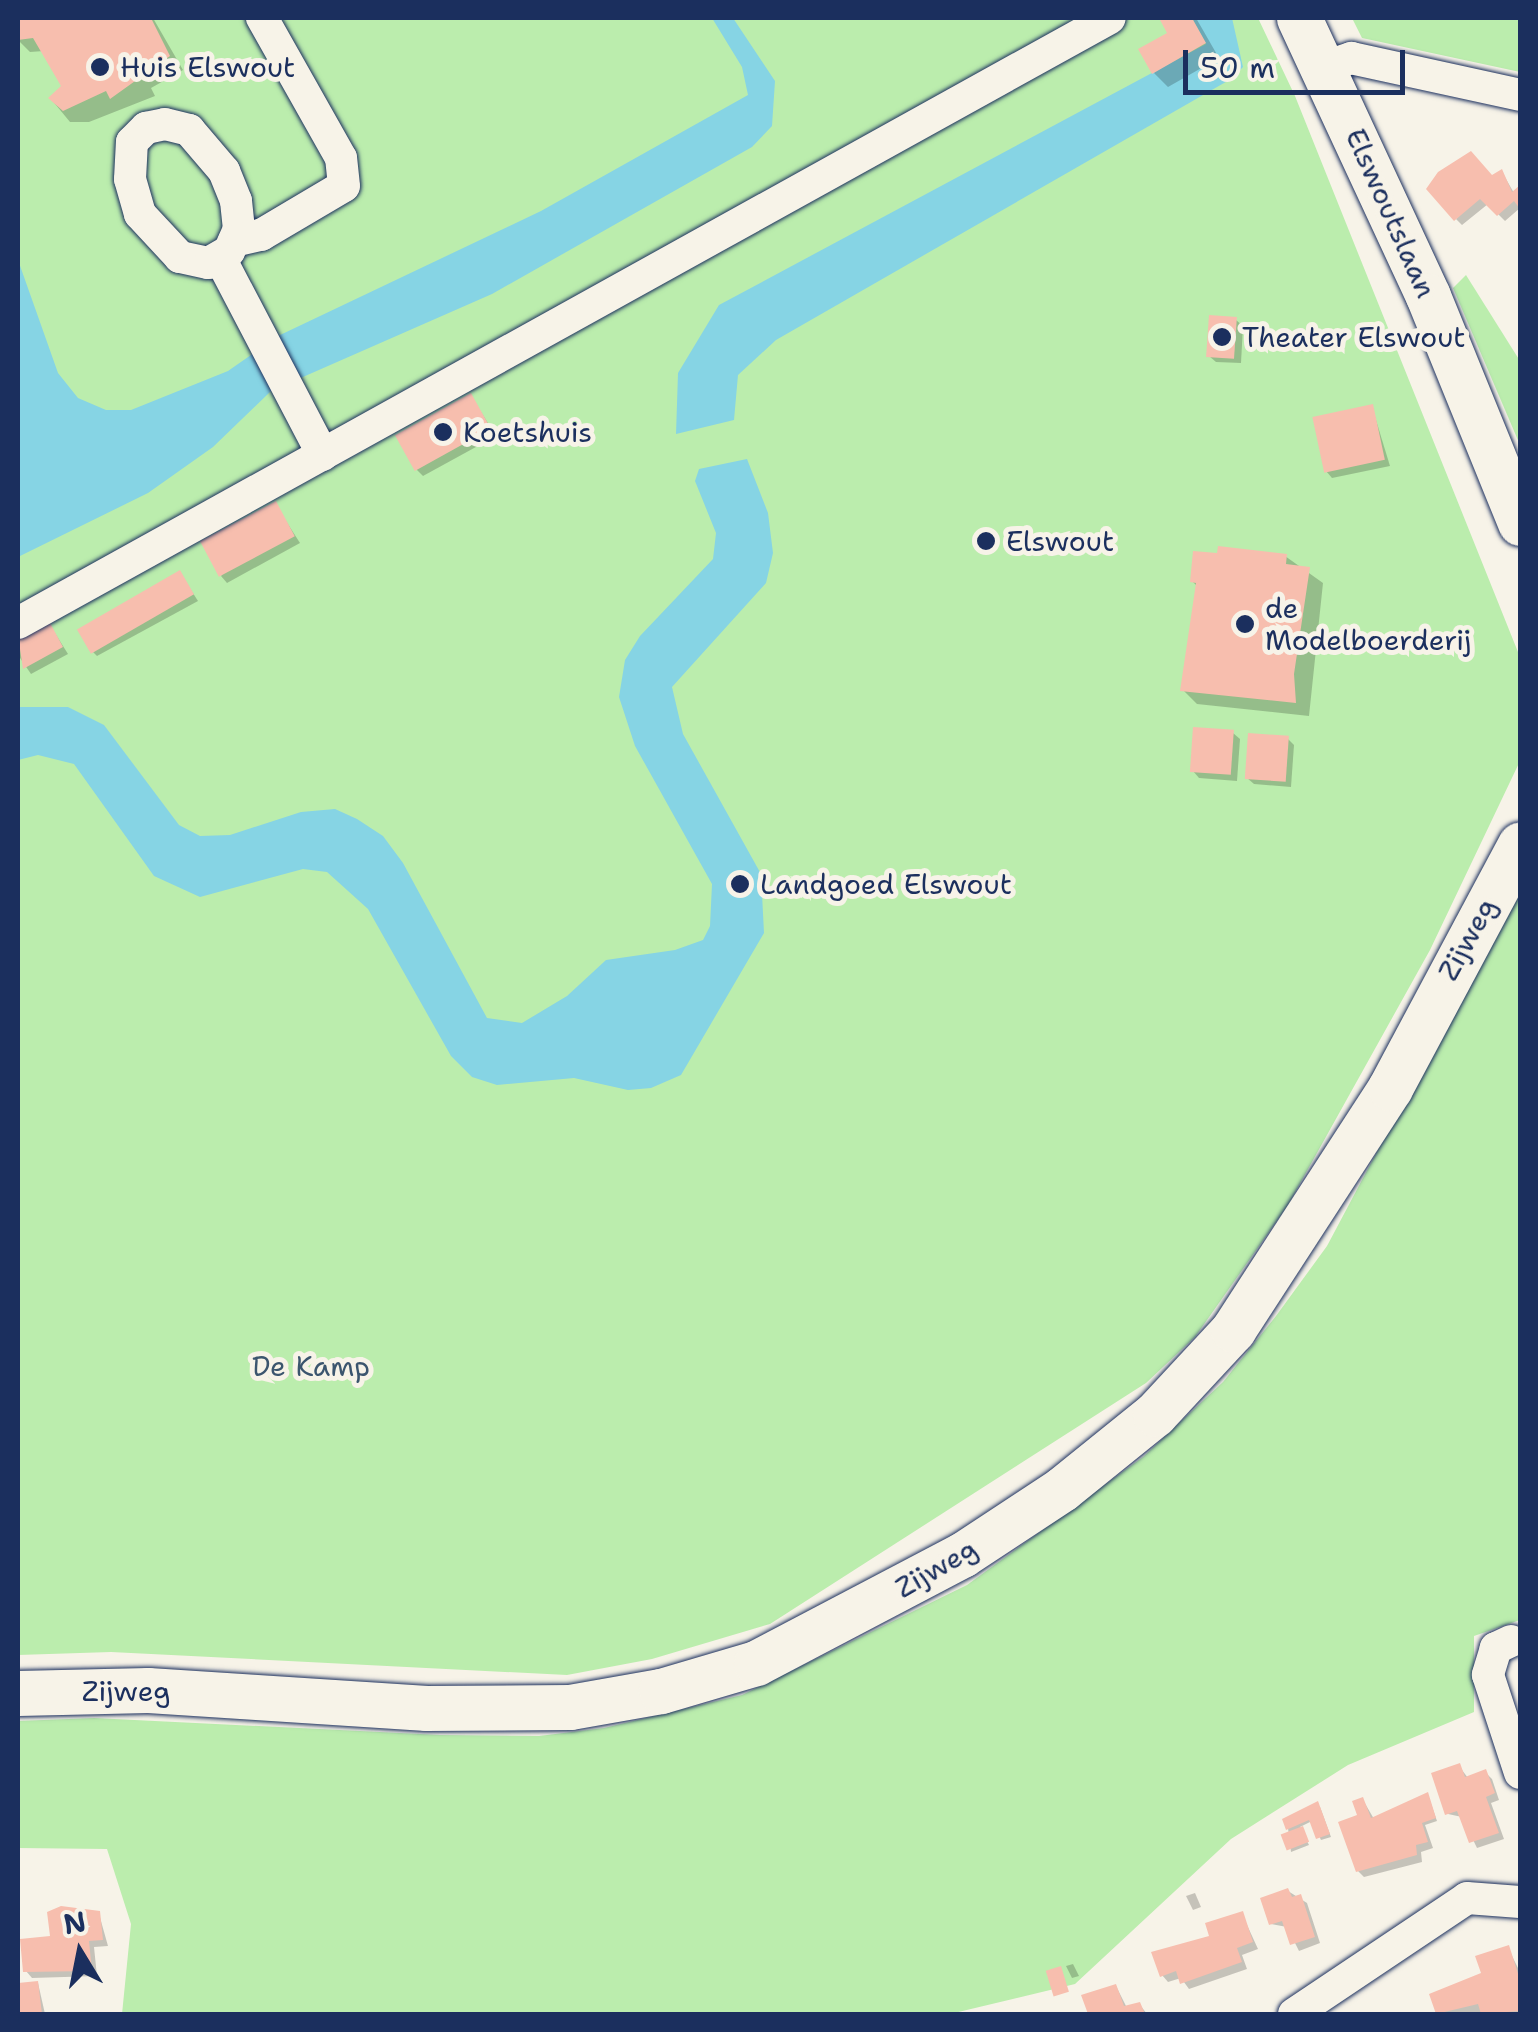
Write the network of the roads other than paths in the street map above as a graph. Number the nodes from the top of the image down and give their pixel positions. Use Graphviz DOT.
graph roads {
  1 [pos="262,18"];
  2 [pos="1110,18"];
  3 [pos="1298,18"];
  4 [pos="1326,67"];
  5 [pos="1520,95"];
  6 [pos="323,456"];
  7 [pos="1520,523"];
  8 [pos="18,623"];
  9 [pos="1520,845"];
  10 [pos="1511,1640"];
  11 [pos="18,1693"];
  12 [pos="1520,1772"];
  13 [pos="1520,1902"];
  14 [pos="1294,2014"];
  1 -- 6 [label="street"];
  2 -- 6 [label="street"];
  3 -- 4 [label="street, Elswoutslaan"];
  4 -- 5 [label="street"];
  4 -- 7 [label="street, Elswoutslaan"];
  6 -- 8 [label="street"];
  9 -- 11 [label="street, Zijweg"];
  10 -- 12 [label="street"];
  13 -- 14 [label="street"];
}
